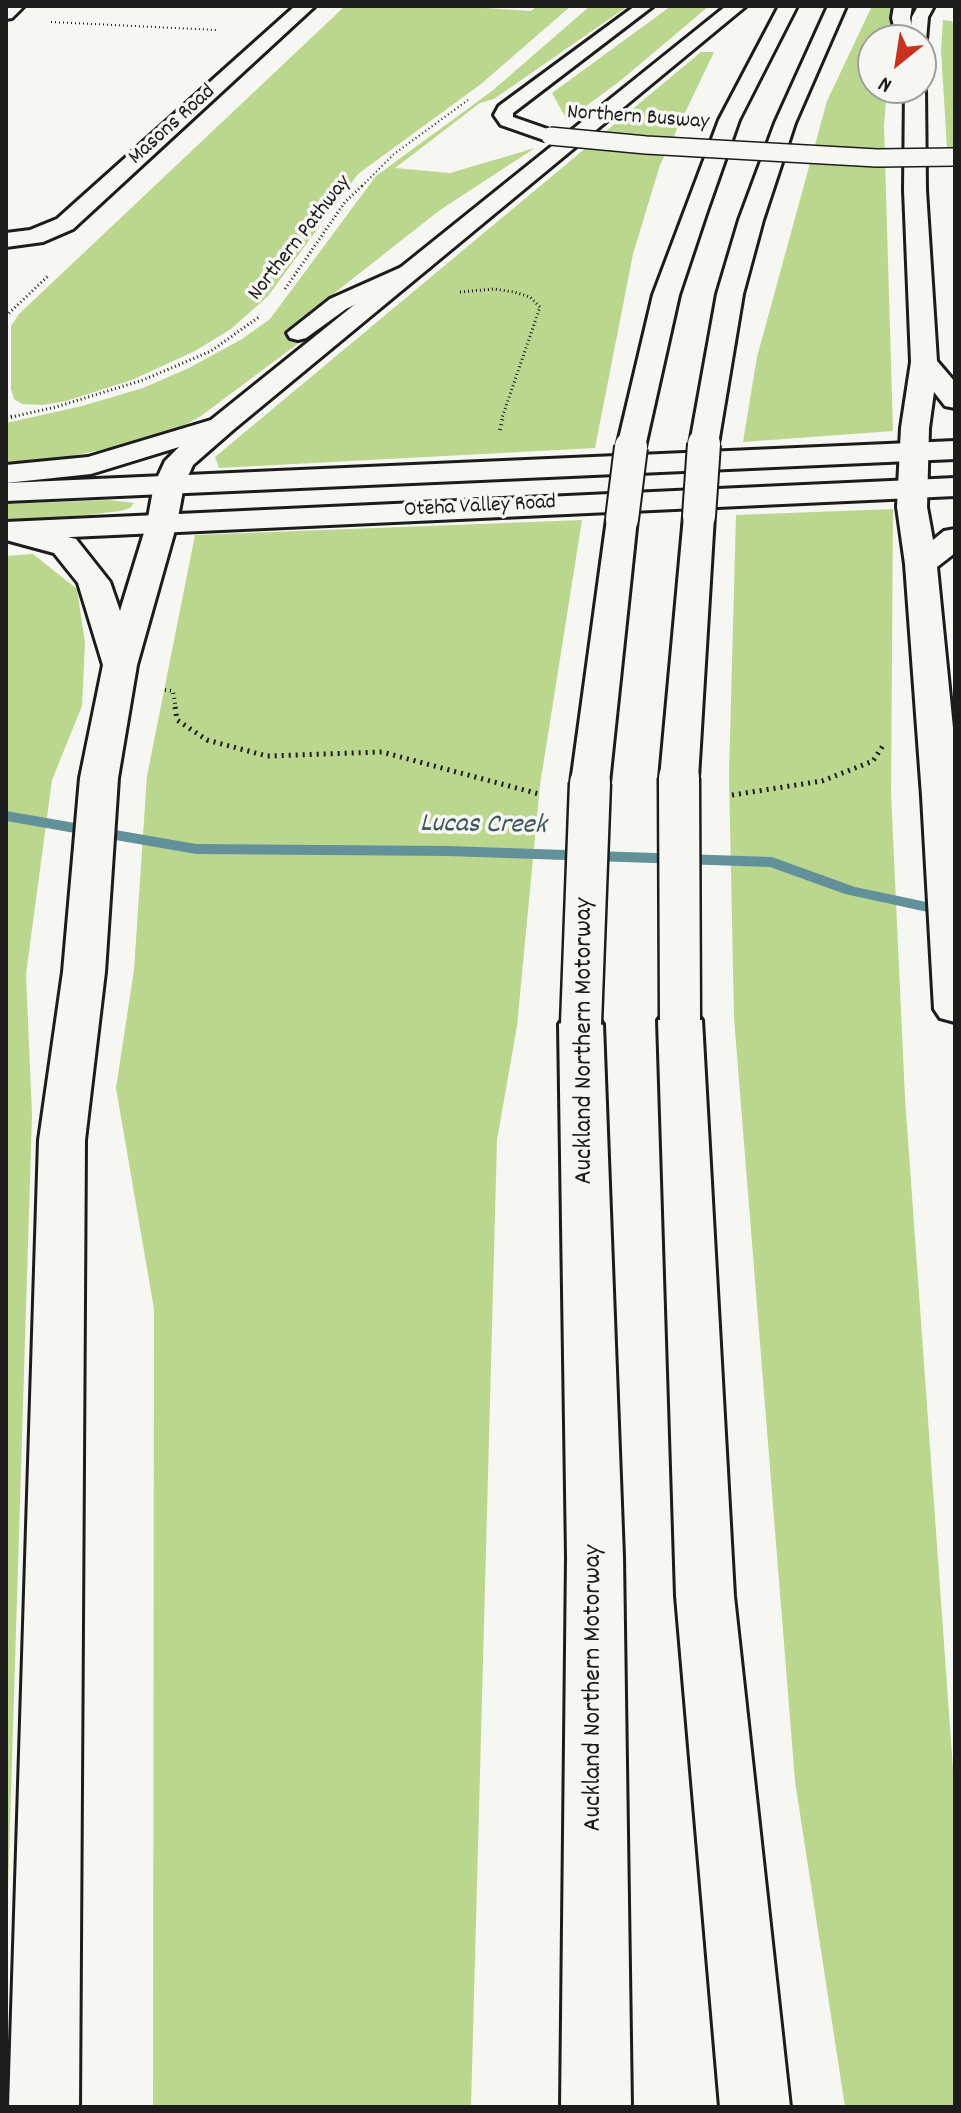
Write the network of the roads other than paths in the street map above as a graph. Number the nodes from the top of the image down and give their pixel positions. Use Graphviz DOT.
graph roads {
  1 [pos="15,6"];
  2 [pos="306,6"];
  3 [pos="645,6"];
  4 [pos="737,6"];
  5 [pos="788,6"];
  6 [pos="837,6"];
  7 [pos="6,14"];
  8 [pos="915,104"];
  9 [pos="955,157"];
  10 [pos="6,240"];
  11 [pos="422,264"];
  12 [pos="298,333"];
  13 [pos="924,362"];
  14 [pos="955,400"];
  15 [pos="223,424"];
  16 [pos="955,450"];
  17 [pos="914,452"];
  18 [pos="6,474"];
  19 [pos="169,485"];
  20 [pos="955,487"];
  21 [pos="912,489"];
  22 [pos="6,492"];
  23 [pos="162,523"];
  24 [pos="6,531"];
  25 [pos="955,538"];
  26 [pos="921,564"];
  27 [pos="120,665"];
  28 [pos="955,1009"];
  29 [pos="44,2107"];
  30 [pos="596,2107"];
  31 [pos="755,2107"];
  1 -- 7 [label="main road"];
  2 -- 10 [label="main road, Masons Road"];
  3 -- 9 [label="lane, Northern Busway, bridge"];
  4 -- 11 [label="main road"];
  5 -- 30 [label="main road, Auckland Northern Motorway, bridge"];
  6 -- 31 [label="main road, bridge"];
  8 -- 13 [label="main road"];
  11 -- 12 [label="lane"];
  11 -- 15 [label="main road"];
  13 -- 14 [label="main road"];
  13 -- 17 [label="main road"];
  15 -- 18 [label="main road"];
  15 -- 19 [label="main road"];
  16 -- 17 [label="main road, Oteha Valley Road"];
  17 -- 19 [label="main road, Oteha Valley Road"];
  17 -- 21 [label="main road"];
  19 -- 22 [label="main road, Oteha Valley Road"];
  19 -- 23 [label="main road"];
  20 -- 21 [label="main road, Oteha Valley Road"];
  21 -- 23 [label="main road, Oteha Valley Road"];
  21 -- 26 [label="main road"];
  23 -- 24 [label="main road, Oteha Valley Road"];
  23 -- 27 [label="main road"];
  24 -- 27 [label="main road"];
  25 -- 26 [label="main road"];
  26 -- 28 [label="main road"];
  27 -- 29 [label="main road"];
}
